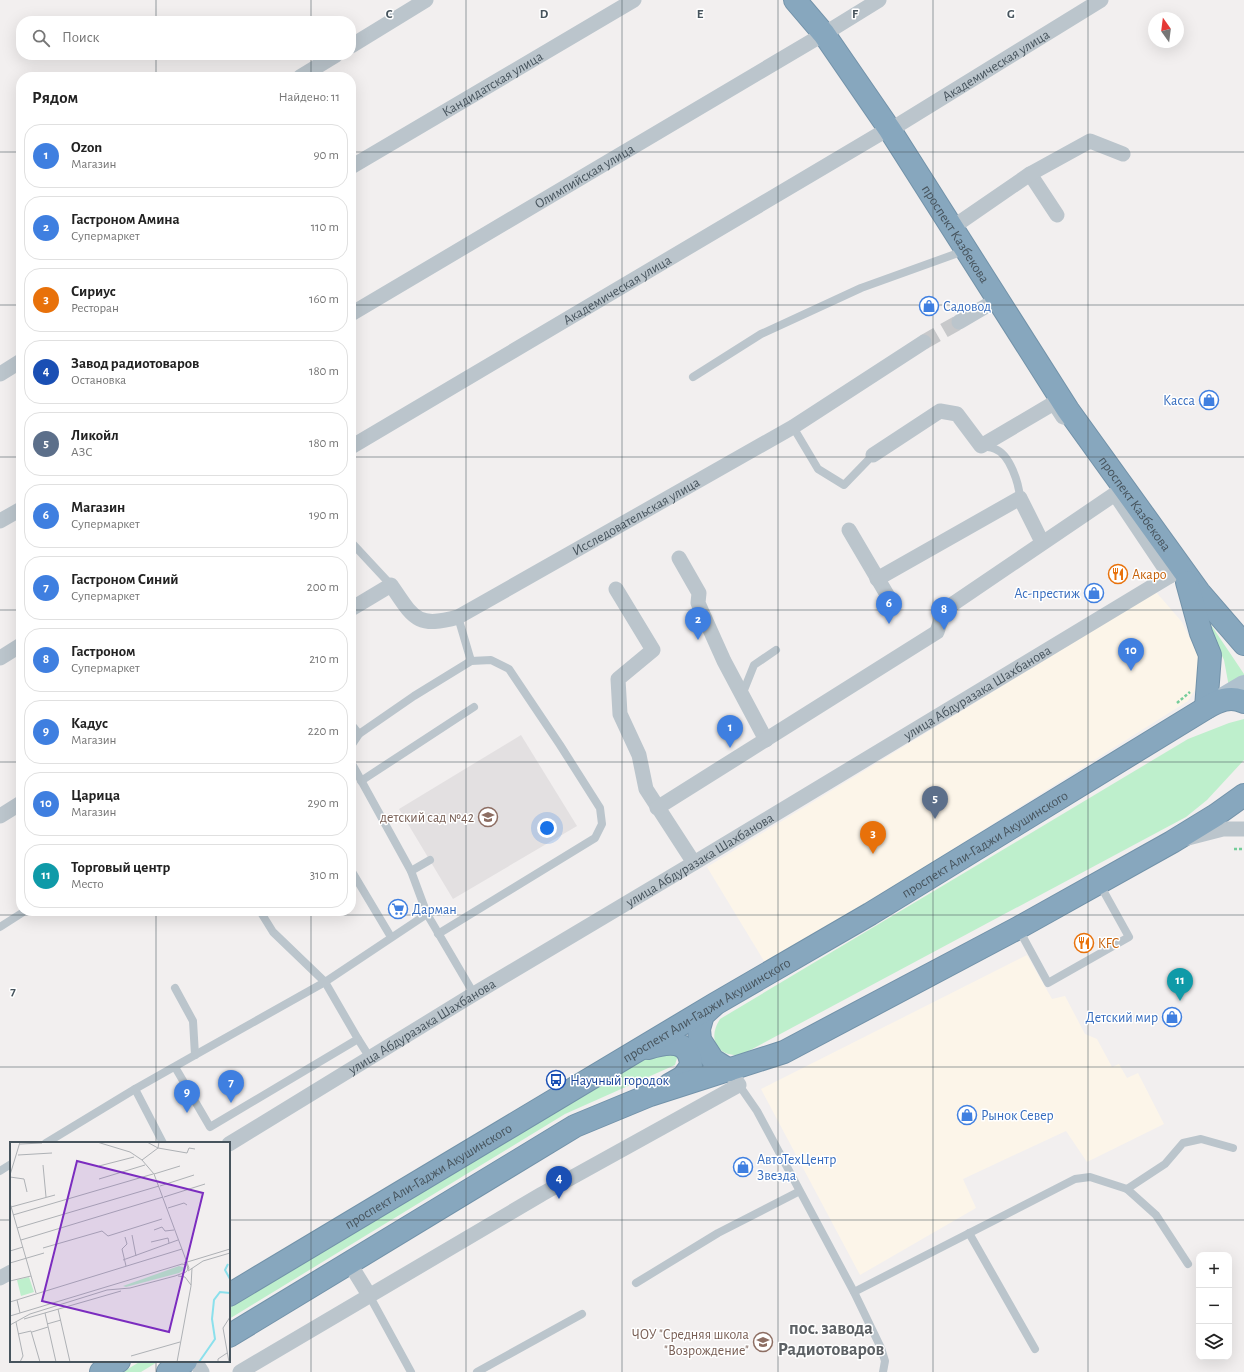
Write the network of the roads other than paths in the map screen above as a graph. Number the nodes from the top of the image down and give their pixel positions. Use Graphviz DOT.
graph roads {
  1 [pos="426,0"];
  2 [pos="634,0"];
  3 [pos="785,0"];
  4 [pos="795,0"];
  5 [pos="879,0"];
  6 [pos="1101,0"];
  7 [pos="820,36"];
  8 [pos="356,43"];
  9 [pos="328,60"];
  10 [pos="308,72"];
  11 [pos="887,131"];
  12 [pos="1124,154"];
  13 [pos="356,164"];
  14 [pos="1030,174"];
  15 [pos="1057,215"];
  16 [pos="953,227"];
  17 [pos="961,252"];
  18 [pos="993,302"];
  19 [pos="356,311"];
  20 [pos="958,322"];
  21 [pos="924,342"];
  22 [pos="16,364"];
  23 [pos="0,374"];
  24 [pos="692,377"];
  25 [pos="1054,403"];
  26 [pos="793,427"];
  27 [pos="356,444"];
  28 [pos="981,446"];
  29 [pos="873,455"];
  30 [pos="1115,494"];
  31 [pos="1020,498"];
  32 [pos="16,512"];
  33 [pos="0,521"];
  34 [pos="849,530"];
  35 [pos="1042,542"];
  36 [pos="356,547"];
  37 [pos="679,558"];
  38 [pos="1176,572"];
  39 [pos="877,579"];
  40 [pos="391,585"];
  41 [pos="616,589"];
  42 [pos="889,598"];
  43 [pos="356,606"];
  44 [pos="458,617"];
  45 [pos="1244,644"];
  46 [pos="16,648"];
  47 [pos="776,650"];
  48 [pos="0,658"];
  49 [pos="471,661"];
  50 [pos="1244,686"];
  51 [pos="742,695"];
  52 [pos="1244,702"];
  53 [pos="1214,704"];
  54 [pos="474,707"];
  55 [pos="356,730"];
  56 [pos="359,734"];
  57 [pos="356,738"];
  58 [pos="766,740"];
  59 [pos="356,772"];
  60 [pos="361,781"];
  61 [pos="1244,795"];
  62 [pos="16,806"];
  63 [pos="657,808"];
  64 [pos="0,816"];
  65 [pos="1244,829"];
  66 [pos="1172,842"];
  67 [pos="430,860"];
  68 [pos="694,863"];
  69 [pos="411,871"];
  70 [pos="356,878"];
  71 [pos="1098,882"];
  72 [pos="427,914"];
  73 [pos="17,916"];
  74 [pos="263,916"];
  75 [pos="0,927"];
  76 [pos="1018,928"];
  77 [pos="438,934"];
  78 [pos="392,937"];
  79 [pos="325,982"];
  80 [pos="175,988"];
  81 [pos="474,994"];
  82 [pos="715,1004"];
  83 [pos="358,1039"];
  84 [pos="635,1052"];
  85 [pos="195,1055"];
  86 [pos="370,1058"];
  87 [pos="175,1067"];
  88 [pos="734,1077"];
  89 [pos="135,1089"];
  90 [pos="650,1095"];
  91 [pos="48,1142"];
  92 [pos="162,1142"];
  93 [pos="230,1143"];
  94 [pos="1233,1148"];
  95 [pos="10,1165"];
  96 [pos="0,1171"];
  97 [pos="1127,1189"];
  98 [pos="798,1192"];
  99 [pos="969,1233"];
  100 [pos="350,1264"];
  101 [pos="1188,1264"];
  102 [pos="10,1273"];
  103 [pos="0,1278"];
  104 [pos="636,1284"];
  105 [pos="854,1292"];
  106 [pos="230,1294"];
  107 [pos="369,1296"];
  108 [pos="582,1314"];
  109 [pos="230,1335"];
  110 [pos="1035,1349"];
  111 [pos="117,1362"];
  112 [pos="184,1362"];
  113 [pos="196,1362"];
  114 [pos="101,1372"];
  115 [pos="168,1372"];
  116 [pos="202,1372"];
  117 [pos="240,1372"];
  118 [pos="411,1372"];
  119 [pos="477,1372"];
  120 [pos="883,1372"];
  1 -- 8 [label="street"];
  2 -- 13 [label="street, Кандидатская улица"];
  3 -- 7 [label="street"];
  4 -- 7 [label="highway, проспект Казбекова"];
  5 -- 7 [label="street, Олимпийская улица"];
  6 -- 11 [label="street, Академическая улица"];
  7 -- 11 [label="highway, проспект Казбекова"];
  7 -- 19 [label="street, Олимпийская улица"];
  9 -- 10 [label="street"];
  11 -- 16 [label="highway, проспект Казбекова"];
  11 -- 17 [label="street"];
  11 -- 27 [label="street, Академическая улица"];
  12 -- 14 [label="street"];
  14 -- 15 [label="street"];
  14 -- 16 [label="street"];
  16 -- 38 [label="highway, проспект Казбекова"];
  17 -- 18 [label="street"];
  17 -- 24 [label="lane"];
  18 -- 20 [label="street"];
  18 -- 25 [label="street"];
  21 -- 26 [label="street, Исследовательская улица"];
  22 -- 23 [label="street"];
  25 -- 28 [label="street"];
  25 -- 30 [label="street"];
  26 -- 29 [label="lane"];
  26 -- 44 [label="street, Исследовательская улица"];
  28 -- 29 [label="street"];
  28 -- 31 [label="lane"];
  30 -- 35 [label="street"];
  30 -- 38 [label="street"];
  31 -- 35 [label="street"];
  31 -- 39 [label="street"];
  32 -- 33 [label="street"];
  34 -- 39 [label="street"];
  35 -- 58 [label="street"];
  36 -- 40 [label="lane"];
  37 -- 51 [label="street"];
  38 -- 45 [label="highway, проспект Казбекова"];
  38 -- 53 [label="highway"];
  38 -- 68 [label="street, улица Абдуразака Шахбанова"];
  39 -- 42 [label="street"];
  40 -- 43 [label="street"];
  40 -- 44 [label="street, Исследовательская улица"];
  41 -- 63 [label="street"];
  44 -- 49 [label="lane"];
  46 -- 48 [label="street"];
  47 -- 51 [label="lane"];
  49 -- 56 [label="lane"];
  49 -- 77 [label="lane"];
  50 -- 53 [label="main road"];
  51 -- 58 [label="street"];
  52 -- 53 [label="highway"];
  53 -- 82 [label="highway, проспект Али-Гаджи Акушинского"];
  54 -- 60 [label="lane"];
  55 -- 56 [label="lane"];
  56 -- 57 [label="lane"];
  58 -- 63 [label="street"];
  59 -- 60 [label="lane"];
  60 -- 69 [label="lane"];
  61 -- 66 [label="highway"];
  62 -- 64 [label="street"];
  63 -- 68 [label="street"];
  65 -- 66 [label="street"];
  66 -- 71 [label="highway"];
  67 -- 69 [label="lane"];
  68 -- 81 [label="street, улица Абдуразака Шахбанова"];
  69 -- 72 [label="lane"];
  70 -- 78 [label="lane"];
  71 -- 76 [label="highway"];
  71 -- 76 [label="lane"];
  72 -- 77 [label="lane"];
  72 -- 78 [label="lane"];
  73 -- 75 [label="lane"];
  74 -- 79 [label="lane"];
  76 -- 88 [label="highway"];
  77 -- 81 [label="lane"];
  78 -- 79 [label="lane"];
  79 -- 83 [label="lane"];
  79 -- 85 [label="lane"];
  80 -- 85 [label="lane"];
  81 -- 86 [label="street, улица Абдуразака Шахбанова"];
  82 -- 84 [label="highway, проспект Али-Гаджи Акушинского"];
  82 -- 88 [label="highway"];
  83 -- 86 [label="lane"];
  83 -- 87 [label="lane"];
  84 -- 90 [label="highway"];
  84 -- 106 [label="highway, проспект Али-Гаджи Акушинского"];
  85 -- 87 [label="lane"];
  86 -- 93 [label="street, улица Абдуразака Шахбанова"];
  87 -- 89 [label="lane"];
  88 -- 90 [label="highway"];
  88 -- 98 [label="lane"];
  88 -- 107 [label="street"];
  89 -- 91 [label="lane"];
  89 -- 92 [label="lane"];
  90 -- 100 [label="highway"];
  94 -- 97 [label="lane"];
  95 -- 96 [label="lane"];
  97 -- 99 [label="lane"];
  97 -- 101 [label="lane"];
  98 -- 104 [label="lane"];
  98 -- 105 [label="lane"];
  99 -- 105 [label="lane"];
  99 -- 110 [label="lane"];
  100 -- 107 [label="street"];
  100 -- 109 [label="highway"];
  102 -- 103 [label="street"];
  105 -- 120 [label="lane"];
  107 -- 117 [label="street"];
  107 -- 118 [label="lane"];
  108 -- 119 [label="lane"];
  111 -- 114 [label="highway"];
  112 -- 115 [label="highway"];
  113 -- 116 [label="street"];
}
